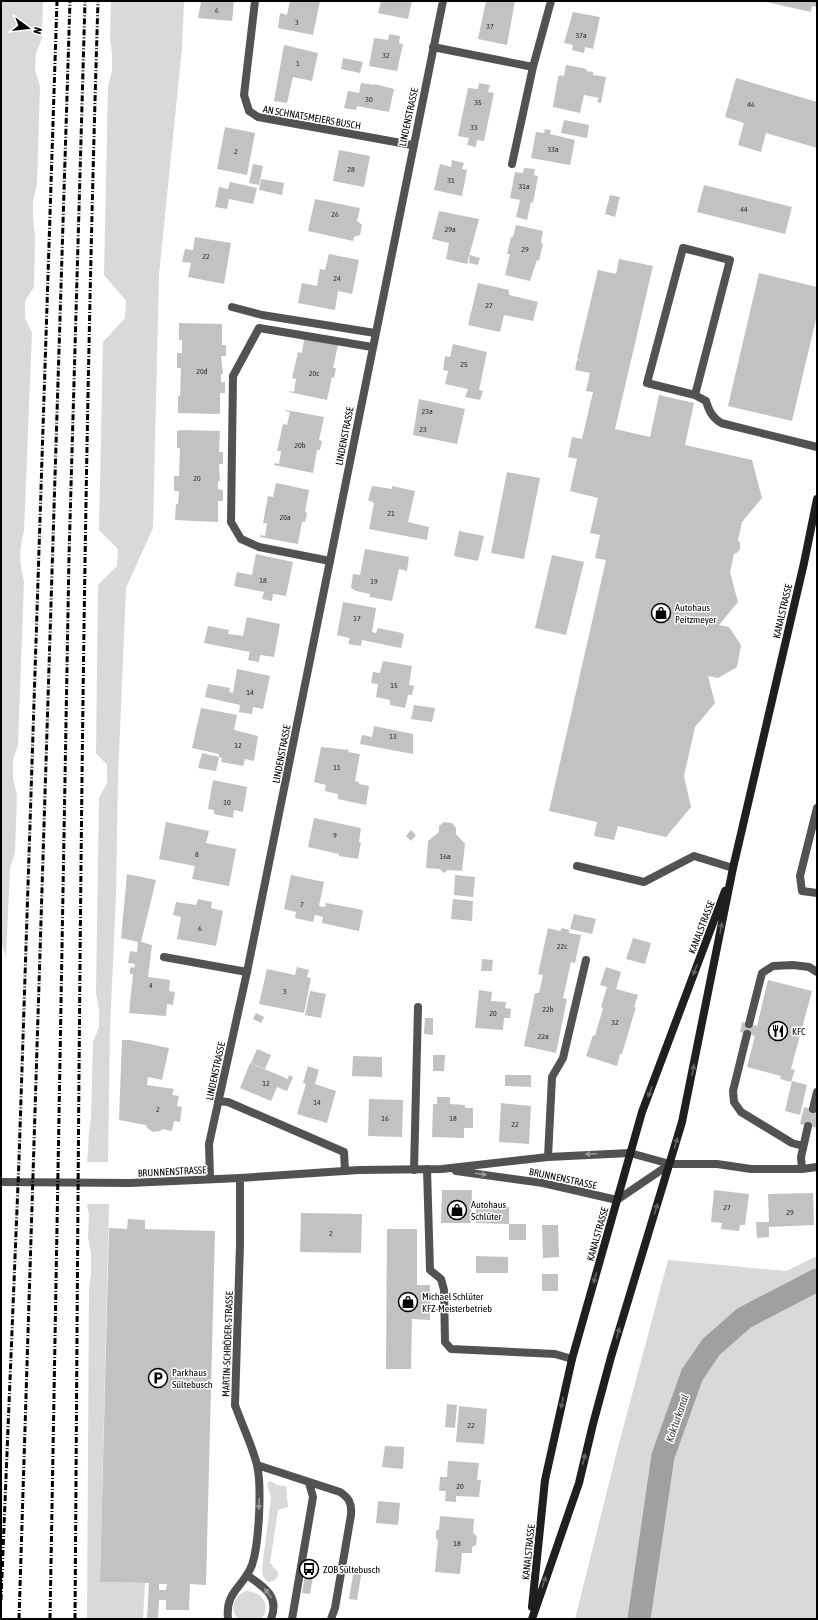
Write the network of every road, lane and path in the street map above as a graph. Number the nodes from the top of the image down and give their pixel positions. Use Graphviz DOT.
graph roads {
  1 [pos="255,1"];
  2 [pos="443,1"];
  3 [pos="551,1"];
  4 [pos="433,47"];
  5 [pos="532,67"];
  6 [pos="412,145"];
  7 [pos="512,164"];
  8 [pos="232,308"];
  9 [pos="375,333"];
  10 [pos="372,347"];
  11 [pos="695,395"];
  12 [pos="817,447"];
  13 [pos="817,499"];
  14 [pos="330,561"];
  15 [pos="817,808"];
  16 [pos="577,866"];
  17 [pos="734,868"];
  18 [pos="817,893"];
  19 [pos="164,957"];
  20 [pos="586,960"];
  21 [pos="247,972"];
  22 [pos="817,972"];
  23 [pos="418,1007"];
  24 [pos="749,1024"];
  25 [pos="747,1034"];
  26 [pos="817,1092"];
  27 [pos="218,1101"];
  28 [pos="813,1109"];
  29 [pos="808,1126"];
  30 [pos="803,1146"];
  31 [pos="630,1152"];
  32 [pos="548,1157"];
  33 [pos="670,1164"];
  34 [pos="817,1167"];
  35 [pos="442,1169"];
  36 [pos="802,1169"];
  37 [pos="345,1170"];
  38 [pos="414,1170"];
  39 [pos="427,1170"];
  40 [pos="240,1178"];
  41 [pos="210,1179"];
  42 [pos="1,1182"];
  43 [pos="617,1200"];
  44 [pos="572,1359"];
  45 [pos="257,1465"];
  46 [pos="310,1483"];
  47 [pos="247,1575"];
  48 [pos="228,1619"];
  49 [pos="271,1619"];
  50 [pos="292,1619"];
  51 [pos="331,1619"];
  52 [pos="531,1619"];
  1 -- 6 [label="street, AN SCHNATSMEIERS BUSCH"];
  2 -- 4 [label="street, LINDENSTRASSE"];
  3 -- 5 [label="street"];
  4 -- 5 [label="street"];
  4 -- 6 [label="street, LINDENSTRASSE"];
  5 -- 7 [label="street"];
  6 -- 9 [label="street, LINDENSTRASSE"];
  8 -- 9 [label="street"];
  9 -- 10 [label="street, LINDENSTRASSE"];
  10 -- 14 [label="street, LINDENSTRASSE"];
  10 -- 14 [label="street"];
  11 -- 11 [label="street"];
  11 -- 12 [label="street"];
  13 -- 17 [label="main road, KANALSTRASSE"];
  14 -- 21 [label="street, LINDENSTRASSE"];
  15 -- 18 [label="street"];
  16 -- 17 [label="street"];
  17 -- 31 [label="main road, KANALSTRASSE, one-way"];
  33 -- 17 [label="main road, KANALSTRASSE, one-way"];
  19 -- 21 [label="street"];
  20 -- 32 [label="street"];
  21 -- 27 [label="street, LINDENSTRASSE"];
  22 -- 24 [label="street"];
  23 -- 38 [label="street"];
  25 -- 30 [label="street"];
  26 -- 28 [label="street"];
  27 -- 37 [label="street"];
  27 -- 41 [label="street, LINDENSTRASSE"];
  29 -- 30 [label="street"];
  30 -- 36 [label="street"];
  31 -- 32 [label="street, BRUNNENSTRASSE, one-way"];
  31 -- 33 [label="street, BRUNNENSTRASSE"];
  31 -- 43 [label="main road, KANALSTRASSE"];
  32 -- 35 [label="street, BRUNNENSTRASSE"];
  33 -- 36 [label="street, BRUNNENSTRASSE"];
  33 -- 43 [label="street"];
  52 -- 33 [label="main road, KANALSTRASSE, one-way"];
  34 -- 36 [label="street, BRUNNENSTRASSE"];
  35 -- 39 [label="street, BRUNNENSTRASSE"];
  35 -- 43 [label="street, BRUNNENSTRASSE, one-way"];
  37 -- 38 [label="street, BRUNNENSTRASSE"];
  37 -- 40 [label="street, BRUNNENSTRASSE"];
  38 -- 39 [label="street, BRUNNENSTRASSE"];
  39 -- 44 [label="street"];
  40 -- 41 [label="street, BRUNNENSTRASSE"];
  40 -- 45 [label="street, MARTIN-SCHRÖDER-STRASSE"];
  41 -- 42 [label="street, BRUNNENSTRASSE"];
  43 -- 44 [label="main road, KANALSTRASSE, one-way"];
  44 -- 52 [label="main road, KANALSTRASSE, one-way"];
  45 -- 46 [label="street"];
  45 -- 47 [label="street, MARTIN-SCHRÖDER-STRASSE, one-way"];
  46 -- 50 [label="street"];
  46 -- 51 [label="street"];
  47 -- 48 [label="street, MARTIN-SCHRÖDER-STRASSE"];
  49 -- 47 [label="street, one-way"];
}
